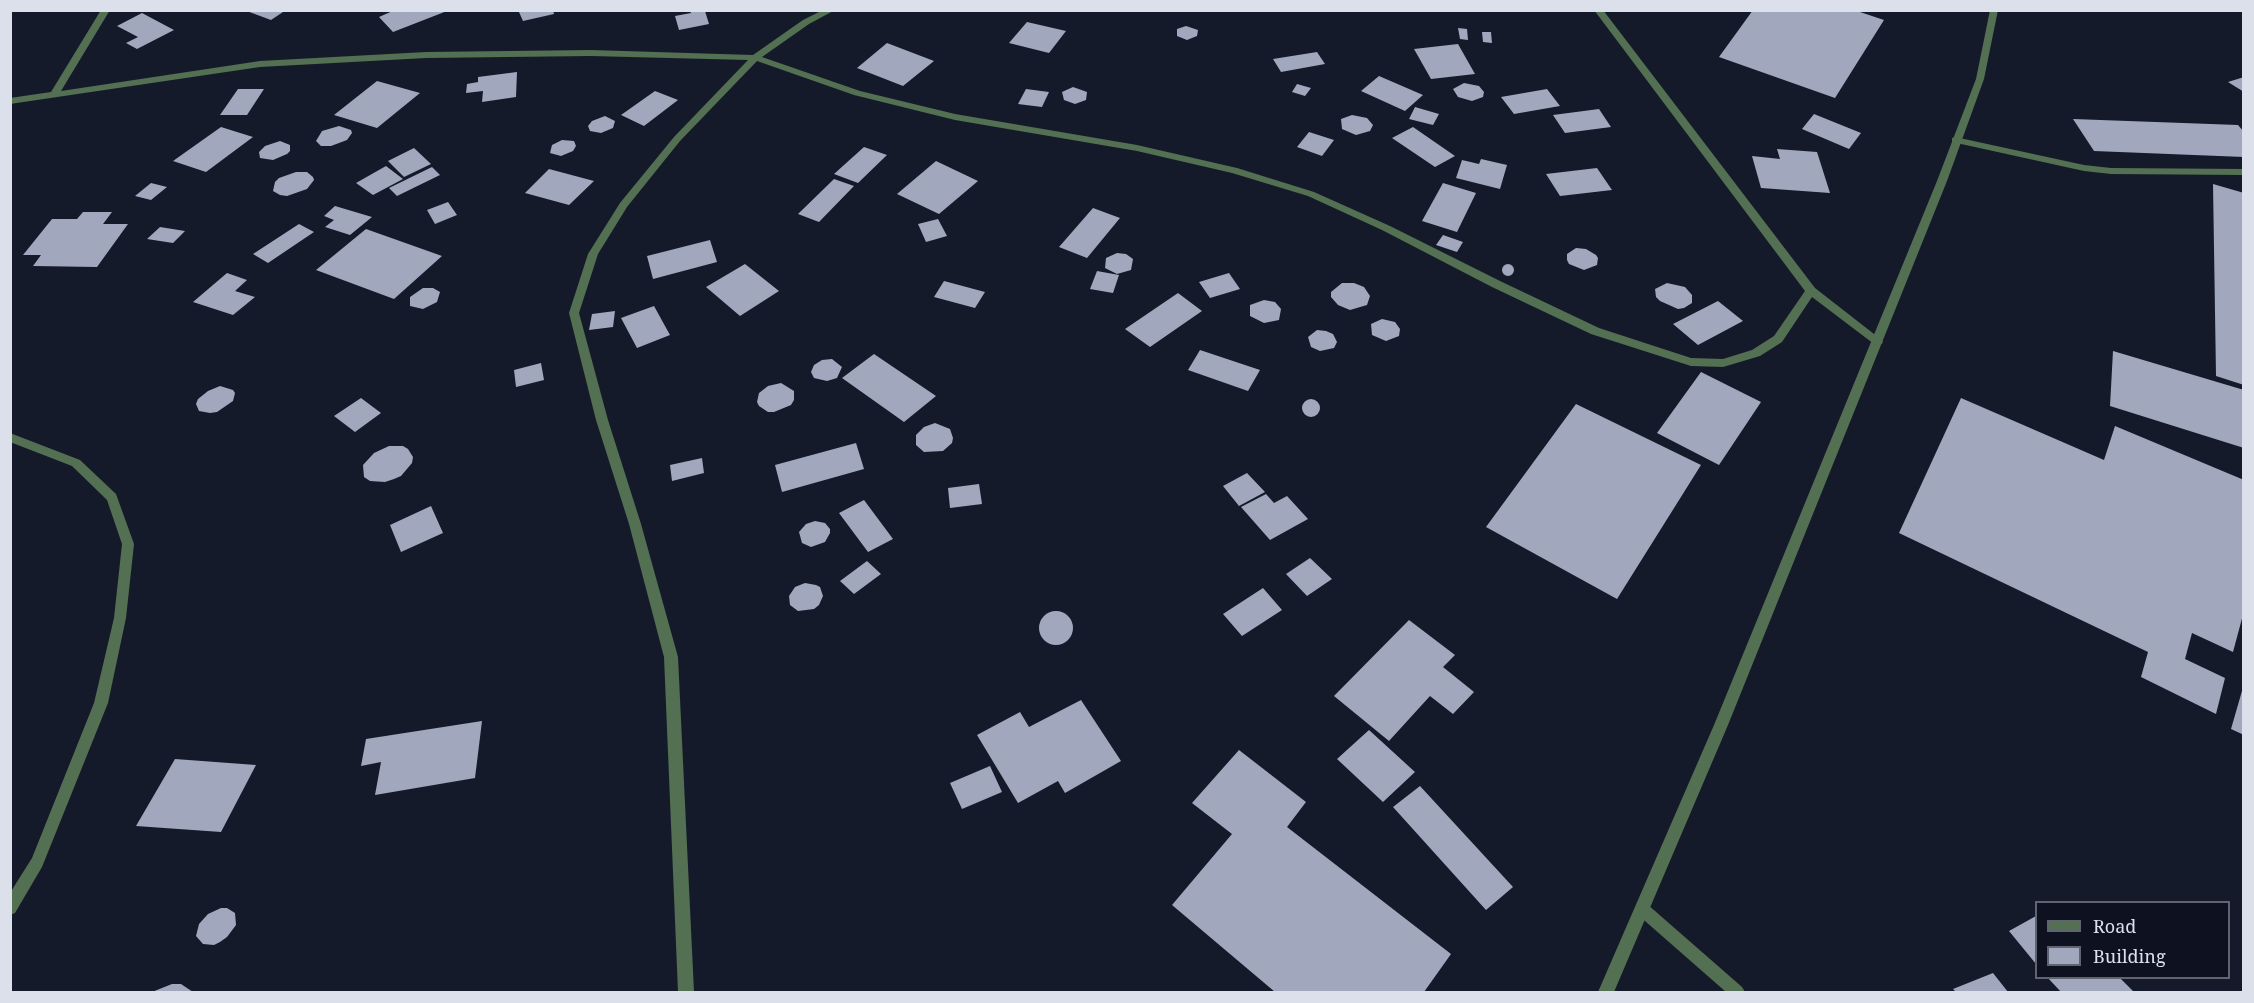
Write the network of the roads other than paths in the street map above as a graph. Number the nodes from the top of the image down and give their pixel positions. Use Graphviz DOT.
graph roads {
  1 [pos="106,10"];
  2 [pos="831,10"];
  3 [pos="1598,10"];
  4 [pos="1994,10"];
  5 [pos="755,58"];
  6 [pos="54,95"];
  7 [pos="10,101"];
  8 [pos="1955,140"];
  9 [pos="2244,172"];
  10 [pos="1811,291"];
  11 [pos="1878,341"];
  12 [pos="10,437"];
  13 [pos="10,908"];
  14 [pos="1642,909"];
  15 [pos="686,993"];
  16 [pos="1606,993"];
  17 [pos="1737,993"];
  1 -- 6 [label="street"];
  2 -- 5 [label="street"];
  3 -- 10 [label="street"];
  4 -- 8 [label="street"];
  5 -- 6 [label="street"];
  5 -- 10 [label="street"];
  5 -- 15 [label="street"];
  6 -- 7 [label="street"];
  8 -- 9 [label="street"];
  8 -- 11 [label="street"];
  10 -- 11 [label="street"];
  11 -- 14 [label="street"];
  12 -- 13 [label="street"];
  14 -- 16 [label="street"];
  14 -- 17 [label="street"];
}
